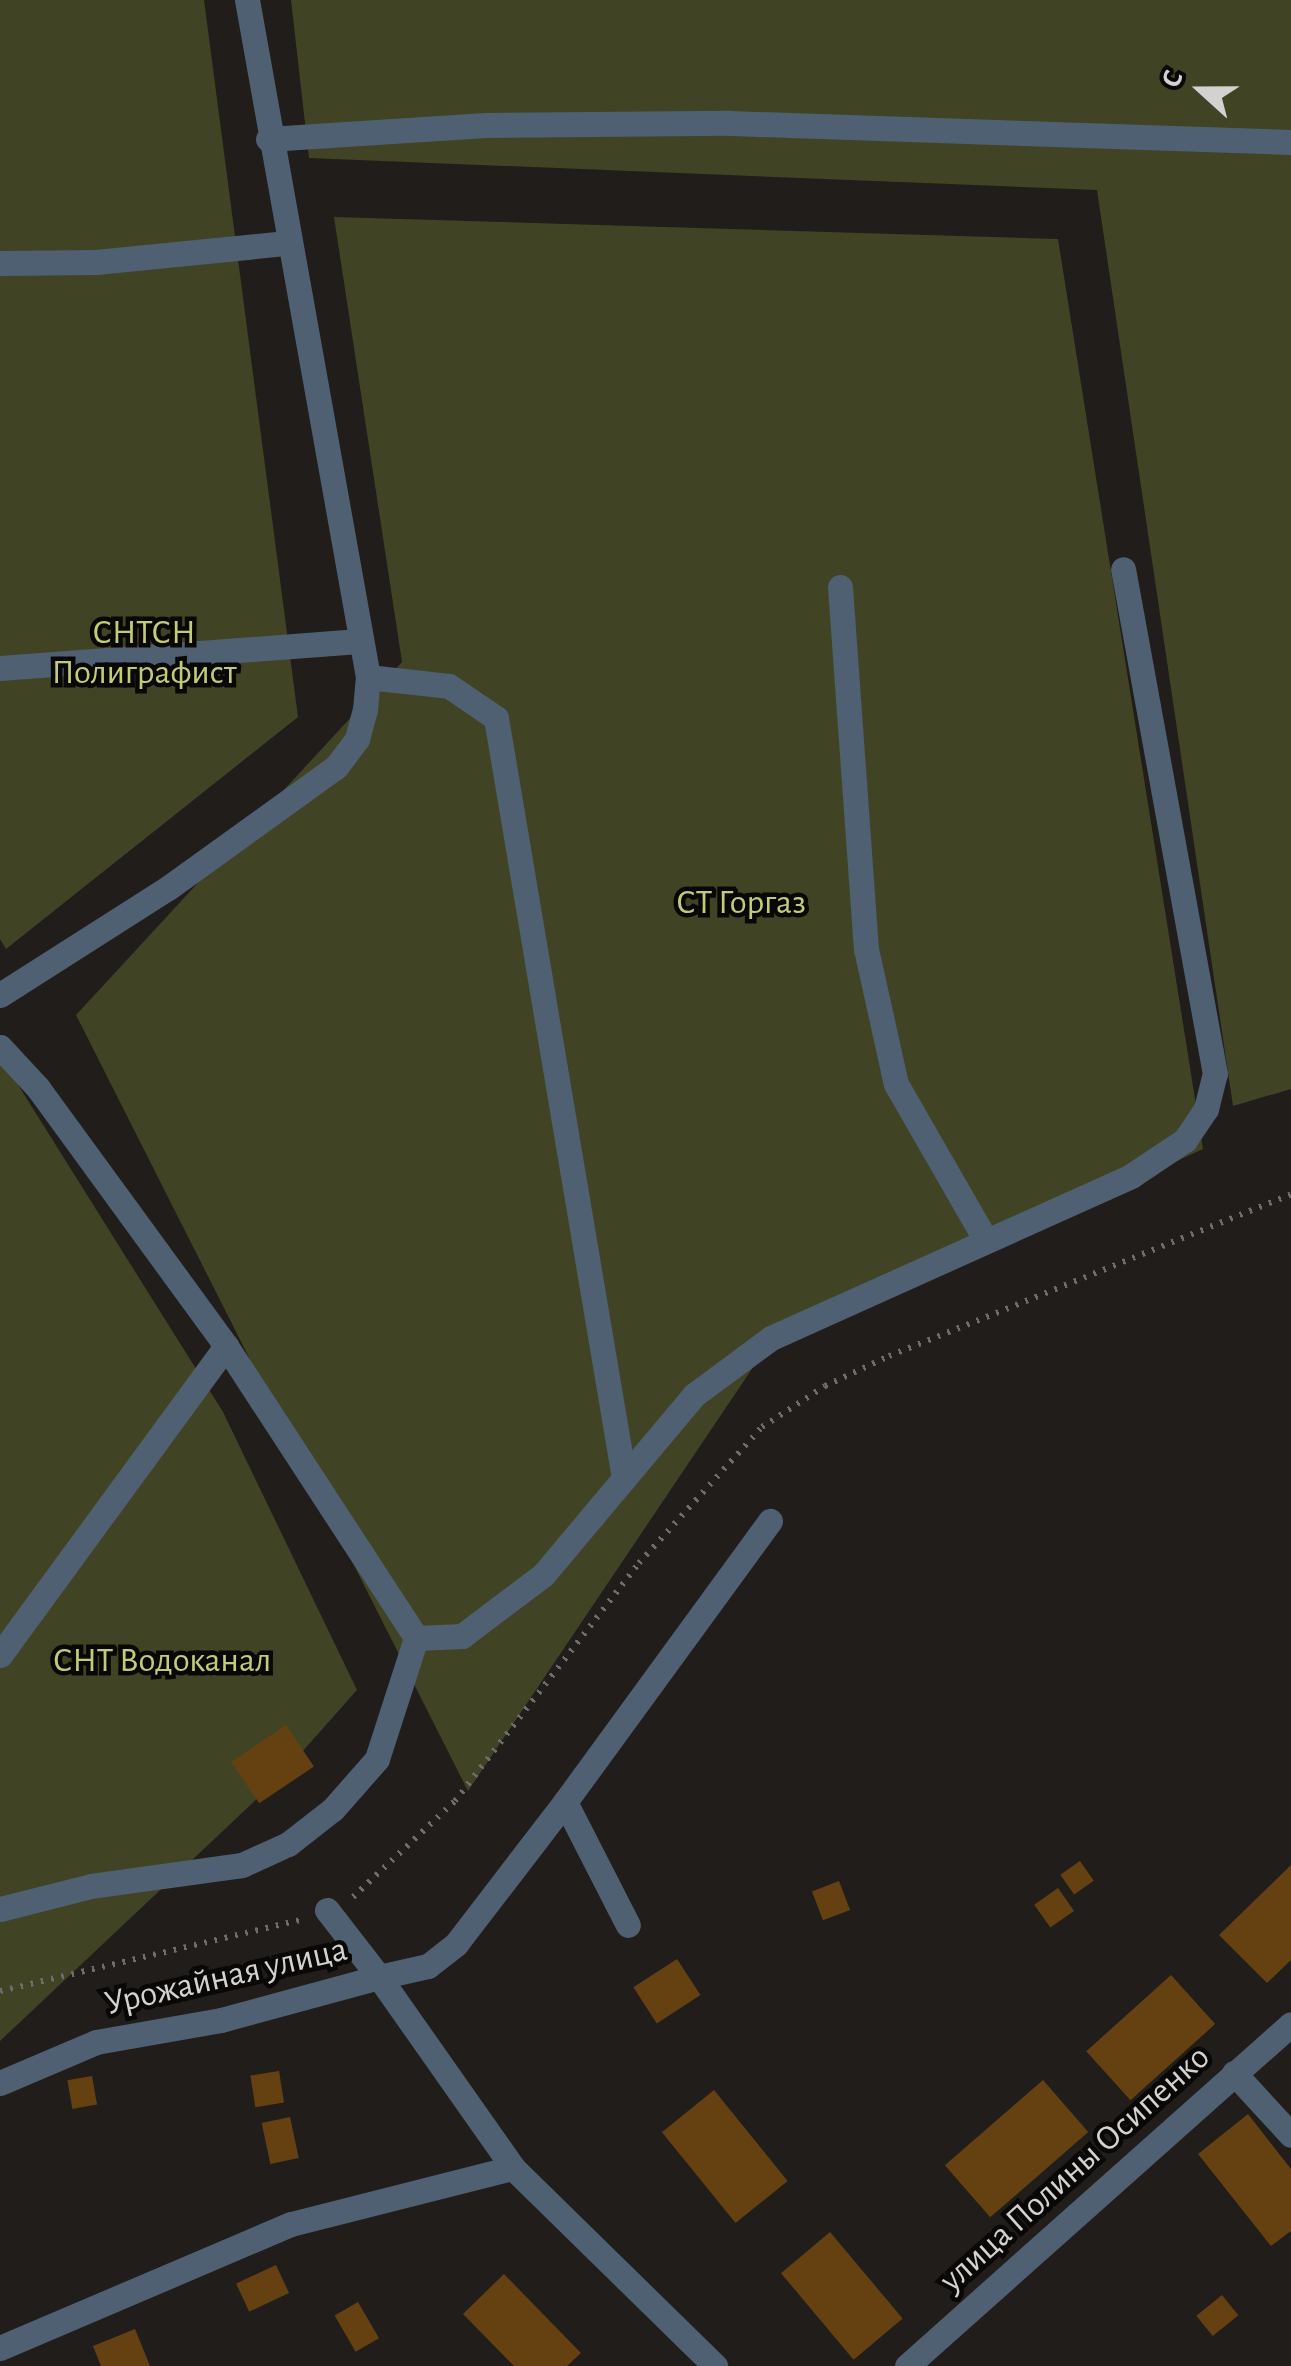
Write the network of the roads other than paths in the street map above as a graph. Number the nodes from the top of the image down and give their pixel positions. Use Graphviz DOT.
graph roads {
  1 [pos="246,0"];
  2 [pos="268,139"];
  3 [pos="1291,142"];
  4 [pos="287,243"];
  5 [pos="0,263"];
  6 [pos="1123,570"];
  7 [pos="840,587"];
  8 [pos="359,640"];
  9 [pos="0,668"];
  10 [pos="368,677"];
  11 [pos="0,994"];
  12 [pos="0,1047"];
  13 [pos="984,1240"];
  14 [pos="226,1346"];
  15 [pos="624,1478"];
  16 [pos="770,1521"];
  17 [pos="416,1638"];
  18 [pos="0,1655"];
  19 [pos="565,1802"];
  20 [pos="0,1909"];
  21 [pos="327,1910"];
  22 [pos="628,1925"];
  23 [pos="379,1977"];
  24 [pos="1291,2024"];
  25 [pos="1234,2074"];
  26 [pos="0,2083"];
  27 [pos="1291,2135"];
  28 [pos="513,2168"];
  29 [pos="0,2348"];
  30 [pos="714,2366"];
  31 [pos="907,2366"];
  1 -- 2 [label="street"];
  2 -- 3 [label="street"];
  2 -- 4 [label="street"];
  4 -- 5 [label="street"];
  4 -- 8 [label="street"];
  6 -- 13 [label="street"];
  7 -- 13 [label="street"];
  8 -- 9 [label="street"];
  8 -- 10 [label="street"];
  10 -- 11 [label="street"];
  10 -- 15 [label="street"];
  12 -- 14 [label="street"];
  13 -- 15 [label="street"];
  14 -- 17 [label="street"];
  14 -- 18 [label="street"];
  15 -- 17 [label="street"];
  16 -- 19 [label="street"];
  17 -- 20 [label="street"];
  19 -- 22 [label="street"];
  19 -- 23 [label="street"];
  21 -- 23 [label="street"];
  23 -- 26 [label="street, Урожайная улица"];
  23 -- 28 [label="street, Урожайная улица"];
  24 -- 25 [label="street, улица Полины Осипенко"];
  25 -- 27 [label="street"];
  25 -- 31 [label="street, улица Полины Осипенко"];
  28 -- 29 [label="street"];
  28 -- 30 [label="street, Урожайная улица"];
}
